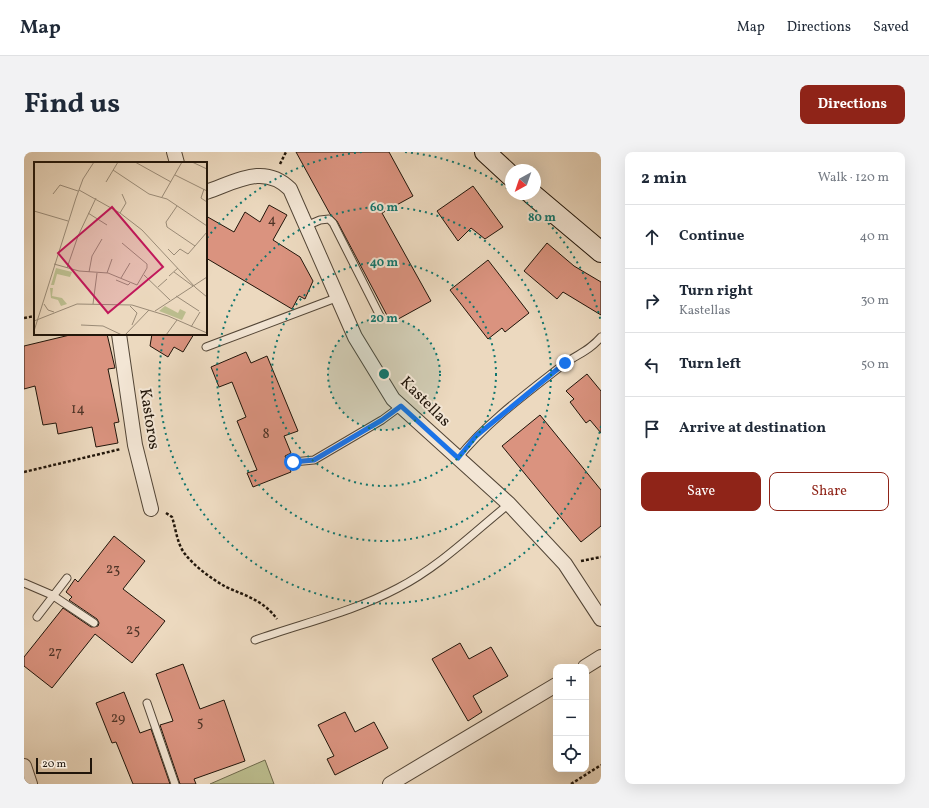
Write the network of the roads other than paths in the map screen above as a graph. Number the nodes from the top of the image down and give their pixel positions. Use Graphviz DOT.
graph roads {
  1 [pos="174,152"];
  2 [pos="485,152"];
  3 [pos="177,162"];
  4 [pos="505,170"];
  5 [pos="207,192"];
  6 [pos="539,200"];
  7 [pos="306,226"];
  8 [pos="601,252"];
  9 [pos="336,298"];
  10 [pos="381,318"];
  11 [pos="119,335"];
  12 [pos="601,337"];
  13 [pos="206,347"];
  14 [pos="401,406"];
  15 [pos="458,458"];
  16 [pos="293,462"];
  17 [pos="509,504"];
  18 [pos="151,509"];
  19 [pos="67,578"];
  20 [pos="24,584"];
  21 [pos="52,595"];
  22 [pos="37,616"];
  23 [pos="601,618"];
  24 [pos="94,623"];
  25 [pos="255,640"];
  26 [pos="601,657"];
  27 [pos="589,664"];
  28 [pos="553,686"];
  29 [pos="147,703"];
  30 [pos="24,766"];
  31 [pos="30,784"];
  32 [pos="175,784"];
  33 [pos="390,784"];
  1 -- 3 [label="street"];
  2 -- 4 [label="main road"];
  5 -- 7 [label="street, Kastellas"];
  6 -- 8 [label="main road"];
  7 -- 9 [label="street, Kastellas"];
  7 -- 10 [label="lane"];
  9 -- 13 [label="lane"];
  9 -- 14 [label="street, Kastellas"];
  11 -- 18 [label="street, Kastoros"];
  12 -- 15 [label="lane"];
  14 -- 15 [label="street, Kastellas"];
  14 -- 16 [label="lane"];
  15 -- 17 [label="street, Kastellas"];
  17 -- 23 [label="street, Kastellas"];
  17 -- 25 [label="lane"];
  19 -- 21 [label="lane"];
  20 -- 21 [label="lane"];
  21 -- 22 [label="lane"];
  21 -- 24 [label="lane"];
  26 -- 27 [label="street"];
  28 -- 33 [label="street"];
  29 -- 32 [label="lane"];
  30 -- 31 [label="street"];
}
